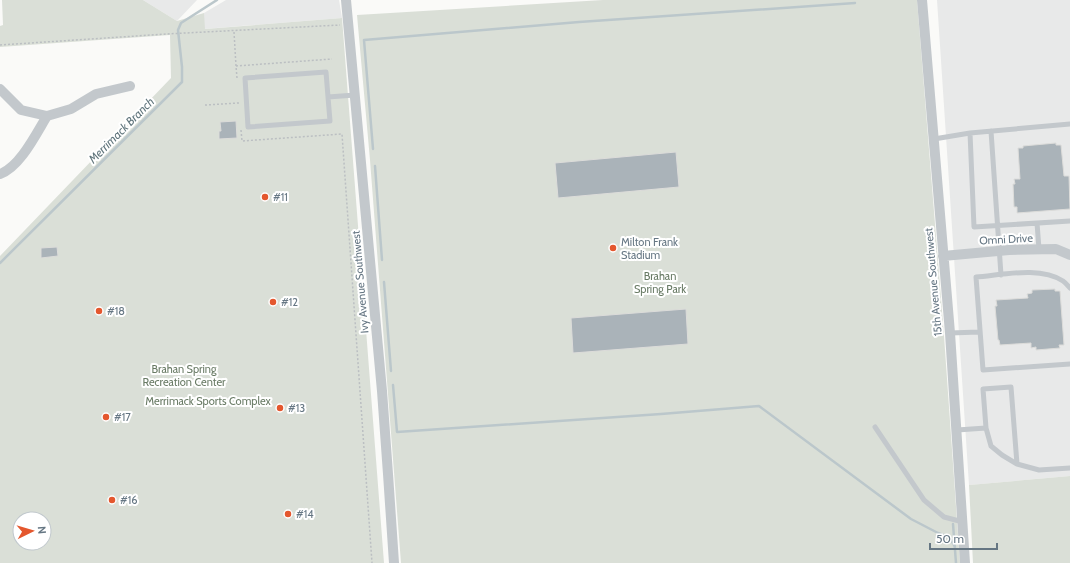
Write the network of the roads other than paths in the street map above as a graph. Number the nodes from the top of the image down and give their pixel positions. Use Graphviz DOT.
graph roads {
  1 [pos="346,0"];
  2 [pos="922,0"];
  3 [pos="130,86"];
  4 [pos="0,89"];
  5 [pos="355,95"];
  6 [pos="328,97"];
  7 [pos="47,116"];
  8 [pos="1070,124"];
  9 [pos="991,131"];
  10 [pos="970,133"];
  11 [pos="934,139"];
  12 [pos="0,174"];
  13 [pos="1070,221"];
  14 [pos="1037,223"];
  15 [pos="997,226"];
  16 [pos="1039,249"];
  17 [pos="999,250"];
  18 [pos="1070,255"];
  19 [pos="943,256"];
  20 [pos="1001,275"];
  21 [pos="1070,288"];
  22 [pos="979,332"];
  23 [pos="950,333"];
  24 [pos="1070,364"];
  25 [pos="876,427"];
  26 [pos="986,428"];
  27 [pos="957,430"];
  28 [pos="1017,464"];
  29 [pos="1070,468"];
  30 [pos="963,522"];
  31 [pos="394,563"];
  32 [pos="965,563"];
  1 -- 5 [label="street, Ivy Avenue Southwest"];
  2 -- 11 [label="street, 15th Avenue Southwest"];
  3 -- 7 [label="street"];
  4 -- 7 [label="street"];
  5 -- 6 [label="lane"];
  5 -- 31 [label="street, Ivy Avenue Southwest"];
  6 -- 6 [label="lane"];
  7 -- 12 [label="street"];
  8 -- 9 [label="lane"];
  9 -- 10 [label="lane"];
  9 -- 15 [label="lane"];
  10 -- 11 [label="lane"];
  10 -- 15 [label="lane"];
  11 -- 19 [label="street, 15th Avenue Southwest"];
  13 -- 14 [label="lane"];
  14 -- 15 [label="lane"];
  14 -- 16 [label="lane"];
  15 -- 17 [label="lane"];
  16 -- 17 [label="street, Omni Drive"];
  16 -- 18 [label="street, Omni Drive"];
  17 -- 19 [label="street, Omni Drive"];
  17 -- 20 [label="lane"];
  19 -- 23 [label="street, 15th Avenue Southwest"];
  20 -- 21 [label="lane"];
  20 -- 22 [label="lane"];
  22 -- 23 [label="lane"];
  22 -- 24 [label="lane"];
  23 -- 27 [label="street, 15th Avenue Southwest"];
  25 -- 30 [label="lane"];
  26 -- 27 [label="lane"];
  26 -- 28 [label="lane"];
  26 -- 28 [label="lane"];
  27 -- 30 [label="street, 15th Avenue Southwest"];
  28 -- 29 [label="lane"];
  30 -- 32 [label="street, 15th Avenue Southwest"];
}
